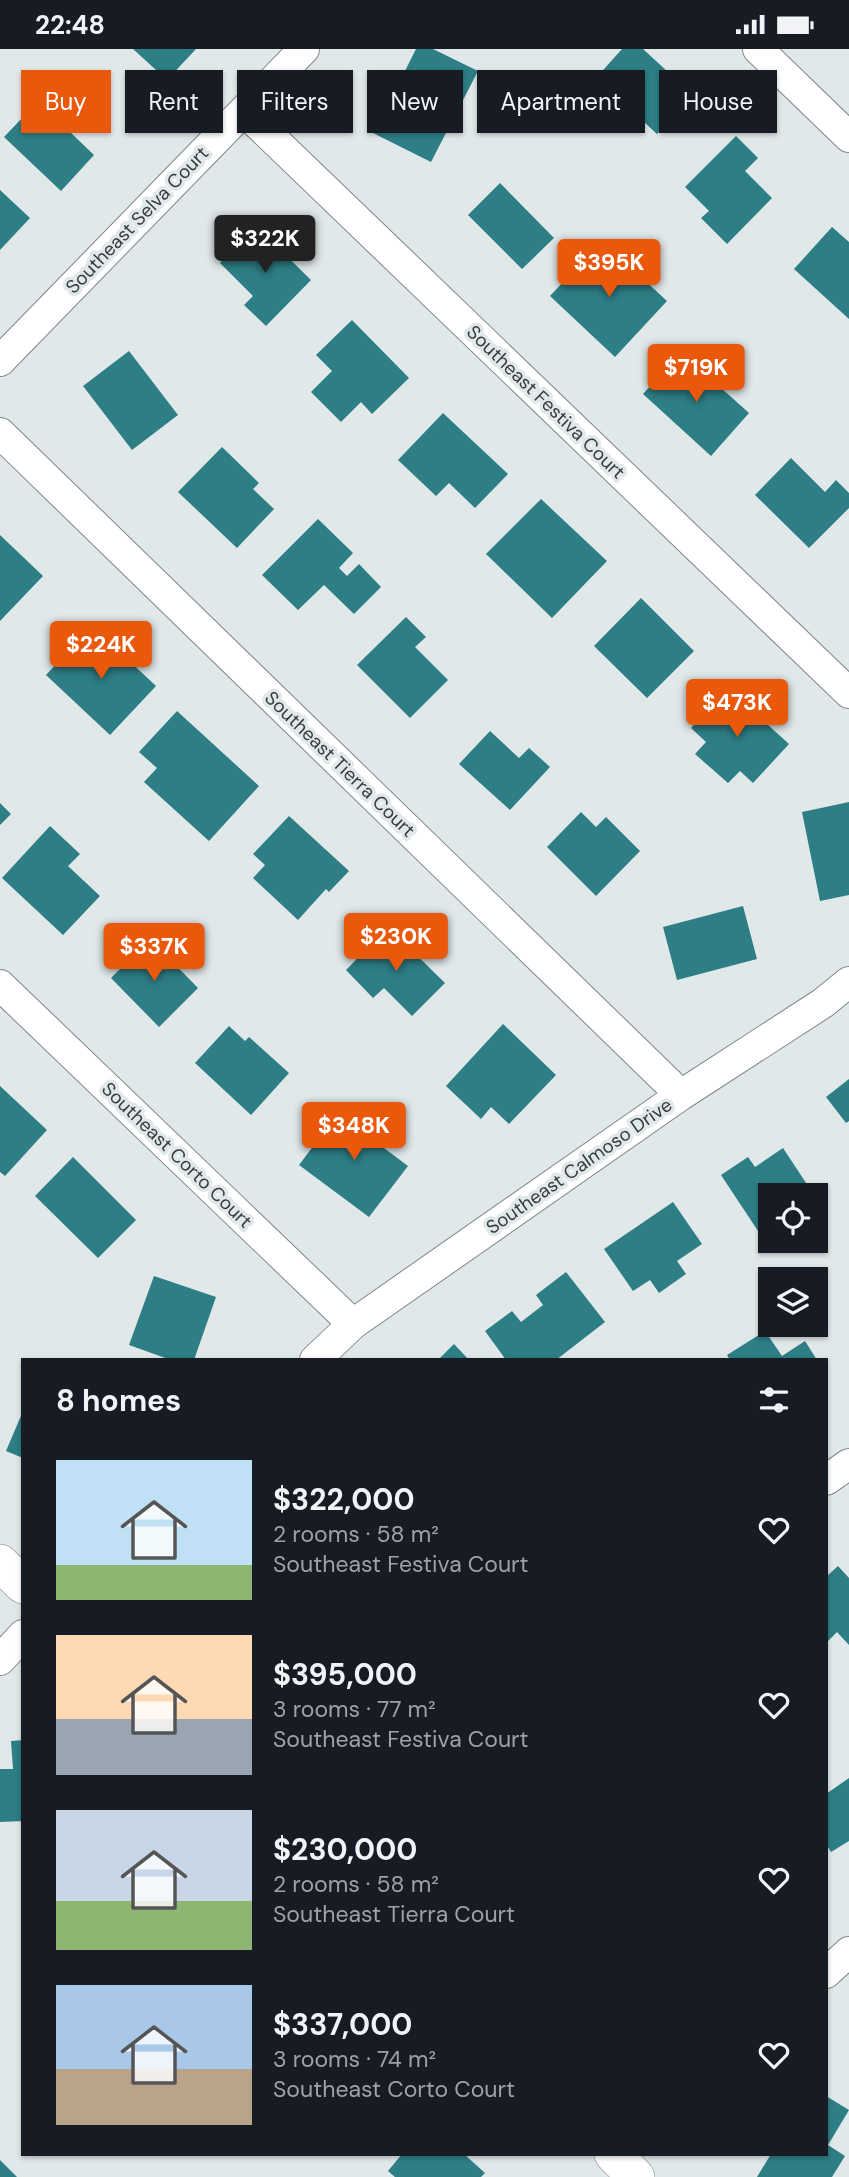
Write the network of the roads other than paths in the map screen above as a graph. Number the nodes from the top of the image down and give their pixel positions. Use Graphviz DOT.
graph roads {
  1 [pos="304,49"];
  2 [pos="758,49"];
  3 [pos="284,70"];
  4 [pos="237,118"];
  5 [pos="267,133"];
  6 [pos="849,137"];
  7 [pos="0,361"];
  8 [pos="0,433"];
  9 [pos="849,693"];
  10 [pos="849,982"];
  11 [pos="0,985"];
  12 [pos="681,1095"];
  13 [pos="354,1324"];
  14 [pos="317,1358"];
  15 [pos="849,1464"];
  16 [pos="828,1479"];
  17 [pos="0,1563"];
  18 [pos="21,1582"];
  19 [pos="21,1637"];
  20 [pos="0,1660"];
  21 [pos="849,1952"];
  22 [pos="828,1971"];
  1 -- 3 [label="street, Southeast Selva Court"];
  2 -- 6 [label="street"];
  4 -- 7 [label="street, Southeast Selva Court"];
  5 -- 9 [label="street, Southeast Festiva Court"];
  8 -- 12 [label="street, Southeast Tierra Court"];
  10 -- 12 [label="street, Southeast Calmoso Drive"];
  11 -- 13 [label="street, Southeast Corto Court"];
  12 -- 13 [label="street, Southeast Calmoso Drive"];
  13 -- 14 [label="street, Southeast Calmoso Drive"];
  15 -- 16 [label="street"];
  17 -- 18 [label="street"];
  19 -- 20 [label="street"];
  21 -- 22 [label="street"];
}
